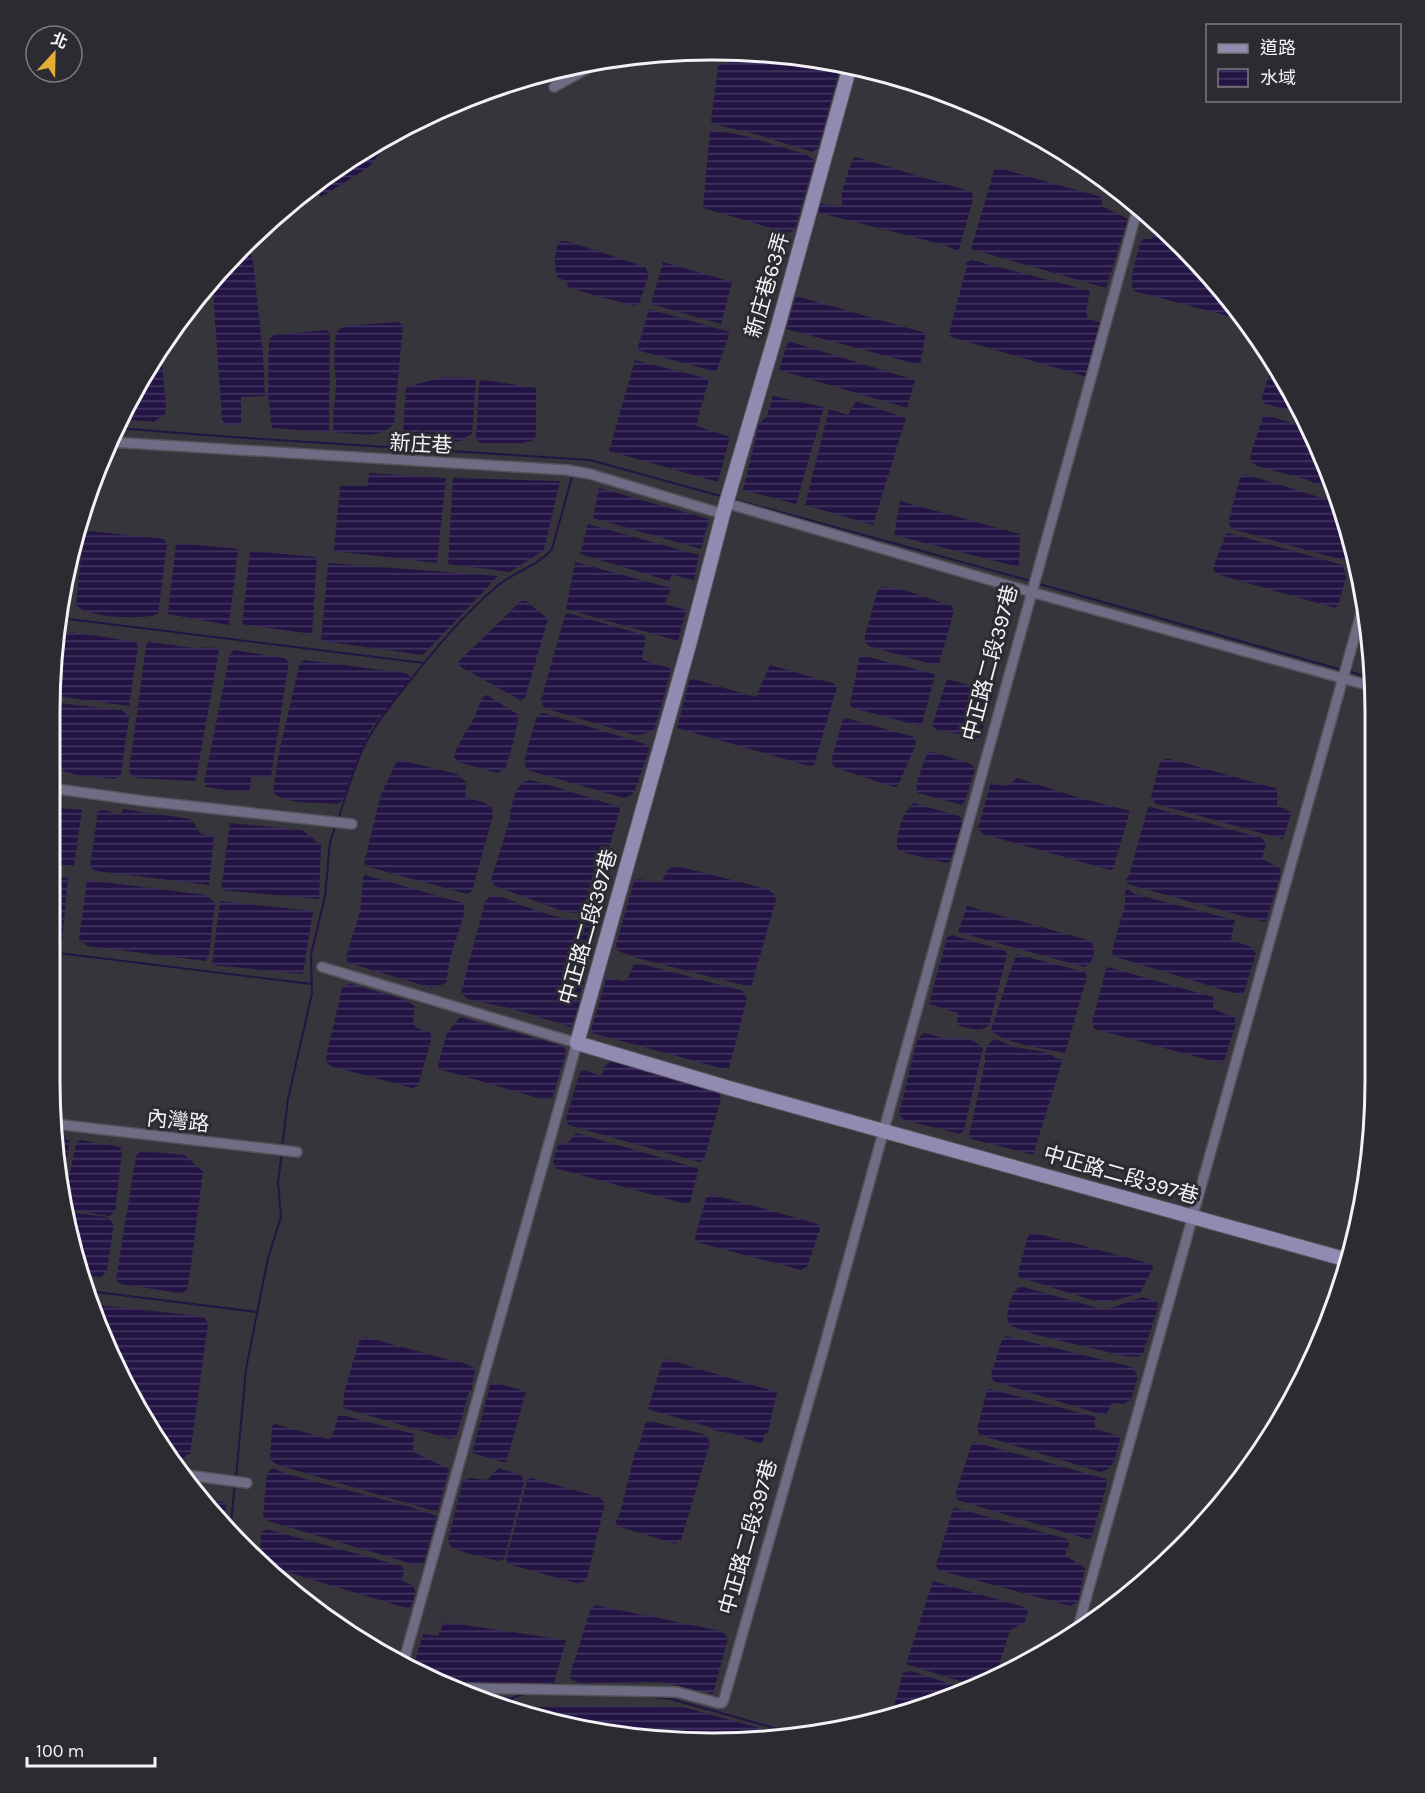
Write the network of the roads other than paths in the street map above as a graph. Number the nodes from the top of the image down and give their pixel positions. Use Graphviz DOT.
graph roads {
  1 [pos="575,75"];
  2 [pos="848,75"];
  3 [pos="554,87"];
  4 [pos="1136,216"];
  5 [pos="119,442"];
  6 [pos="724,509"];
  7 [pos="1031,592"];
  8 [pos="1358,623"];
  9 [pos="1343,678"];
  10 [pos="1364,684"];
  11 [pos="60,789"];
  12 [pos="352,824"];
  13 [pos="322,968"];
  14 [pos="577,1043"];
  15 [pos="61,1125"];
  16 [pos="884,1130"];
  17 [pos="297,1152"];
  18 [pos="1194,1217"];
  19 [pos="1340,1258"];
  20 [pos="193,1476"];
  21 [pos="248,1483"];
  22 [pos="1080,1619"];
  23 [pos="405,1656"];
  24 [pos="477,1688"];
  1 -- 3 [label="street"];
  2 -- 6 [label="street, 新庄巷63弄"];
  4 -- 7 [label="street, 中正路二段397巷"];
  5 -- 6 [label="street, 新庄巷"];
  6 -- 7 [label="street, 新庄巷"];
  6 -- 14 [label="street, 中正路二段397巷"];
  7 -- 9 [label="street, 新庄巷"];
  7 -- 16 [label="street, 中正路二段397巷"];
  8 -- 9 [label="street"];
  9 -- 10 [label="street, 新庄巷"];
  9 -- 18 [label="street"];
  11 -- 12 [label="street"];
  13 -- 14 [label="street"];
  14 -- 16 [label="street, 中正路二段397巷"];
  14 -- 23 [label="street"];
  15 -- 17 [label="street, 內灣路"];
  16 -- 18 [label="street, 中正路二段397巷"];
  16 -- 24 [label="street, 中正路二段397巷"];
  18 -- 19 [label="street, 中正路二段397巷"];
  18 -- 22 [label="street"];
  20 -- 21 [label="street"];
}
